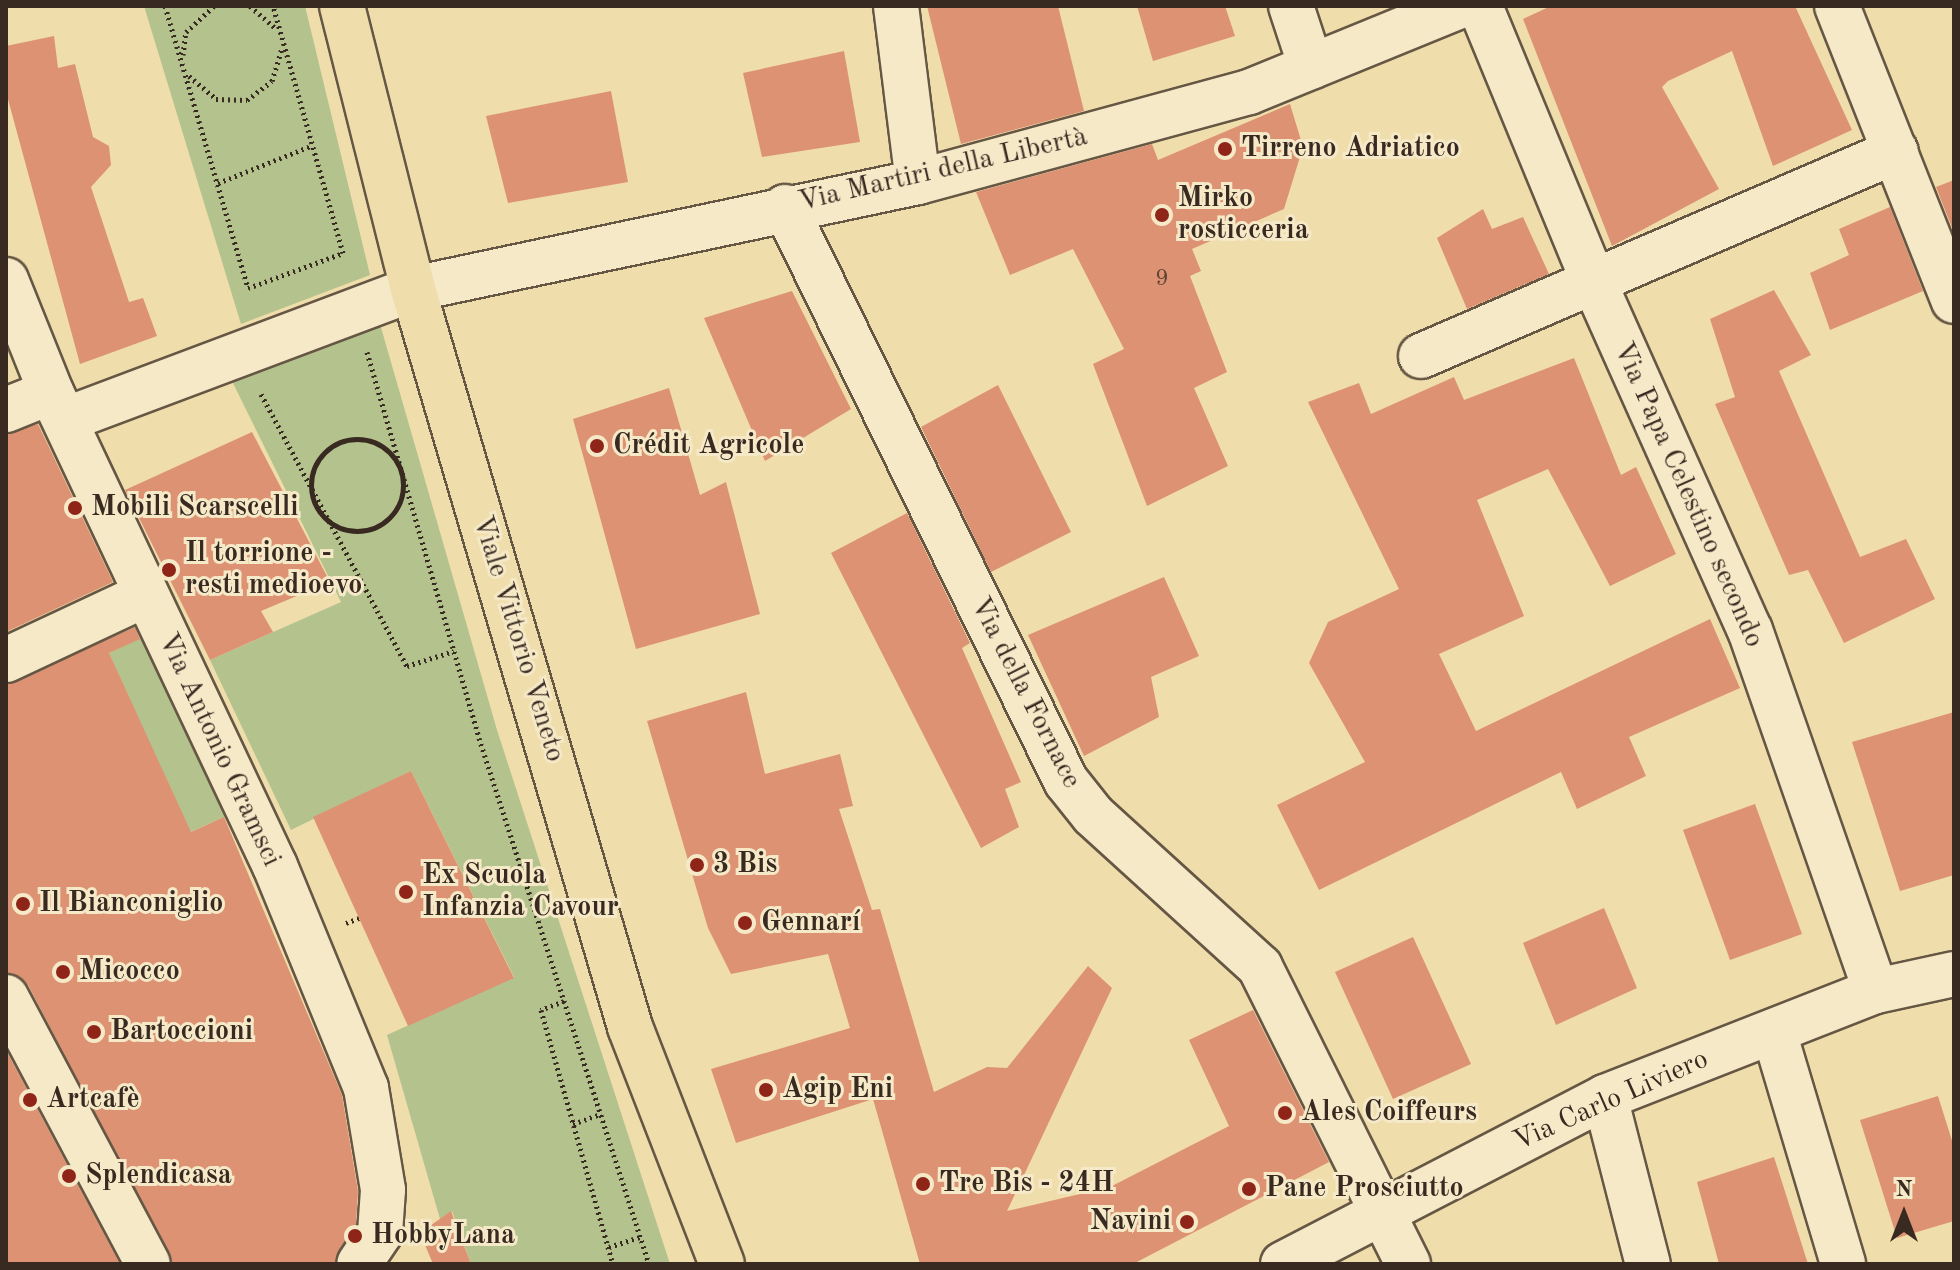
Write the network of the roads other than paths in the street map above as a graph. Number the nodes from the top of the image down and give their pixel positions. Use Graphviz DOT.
graph roads {
  1 [pos="342,6"];
  2 [pos="896,6"];
  3 [pos="1291,6"];
  4 [pos="1460,6"];
  5 [pos="1480,6"];
  6 [pos="1837,6"];
  7 [pos="1311,67"];
  8 [pos="1896,151"];
  9 [pos="918,182"];
  10 [pos="785,207"];
  11 [pos="6,280"];
  12 [pos="1594,282"];
  13 [pos="413,289"];
  14 [pos="1954,301"];
  15 [pos="1421,356"];
  16 [pos="59,406"];
  17 [pos="6,410"];
  18 [pos="145,595"];
  19 [pos="6,660"];
  20 [pos="1954,974"];
  21 [pos="1876,991"];
  22 [pos="6,997"];
  23 [pos="1774,1032"];
  24 [pos="1605,1097"];
  25 [pos="1383,1208"];
  26 [pos="369,1249"];
  27 [pos="148,1264"];
  28 [pos="722,1264"];
  29 [pos="1283,1264"];
  30 [pos="1408,1264"];
  31 [pos="1648,1264"];
  32 [pos="1843,1264"];
  1 -- 13 [label="main road, Viale Vittorio Veneto"];
  2 -- 9 [label="street"];
  3 -- 7 [label="street"];
  4 -- 7 [label="street, Via Martiri della Libertà"];
  5 -- 12 [label="street, Via Papa Celestino secondo"];
  6 -- 8 [label="street"];
  7 -- 9 [label="street, Via Martiri della Libertà"];
  8 -- 12 [label="street"];
  8 -- 14 [label="street"];
  9 -- 10 [label="street, Via Martiri della Libertà"];
  10 -- 13 [label="street, Via Martiri della Libertà"];
  10 -- 25 [label="street, Via della Fornace"];
  11 -- 16 [label="street, Via Antonio Gramsci"];
  12 -- 15 [label="street"];
  12 -- 21 [label="street, Via Papa Celestino secondo"];
  13 -- 16 [label="street, Via Martiri della Libertà"];
  13 -- 28 [label="main road, Viale Vittorio Veneto"];
  16 -- 17 [label="street, Via Martiri della Libertà"];
  16 -- 18 [label="street, Via Antonio Gramsci"];
  18 -- 19 [label="street"];
  18 -- 26 [label="street, Via Antonio Gramsci"];
  20 -- 21 [label="street, Via Carlo Liviero"];
  21 -- 23 [label="street, Via Carlo Liviero"];
  22 -- 27 [label="street"];
  23 -- 24 [label="street, Via Carlo Liviero"];
  23 -- 32 [label="street"];
  24 -- 25 [label="street, Via Carlo Liviero"];
  24 -- 31 [label="street"];
  25 -- 29 [label="street, Via Carlo Liviero"];
  25 -- 30 [label="street, Via della Fornace"];
}
